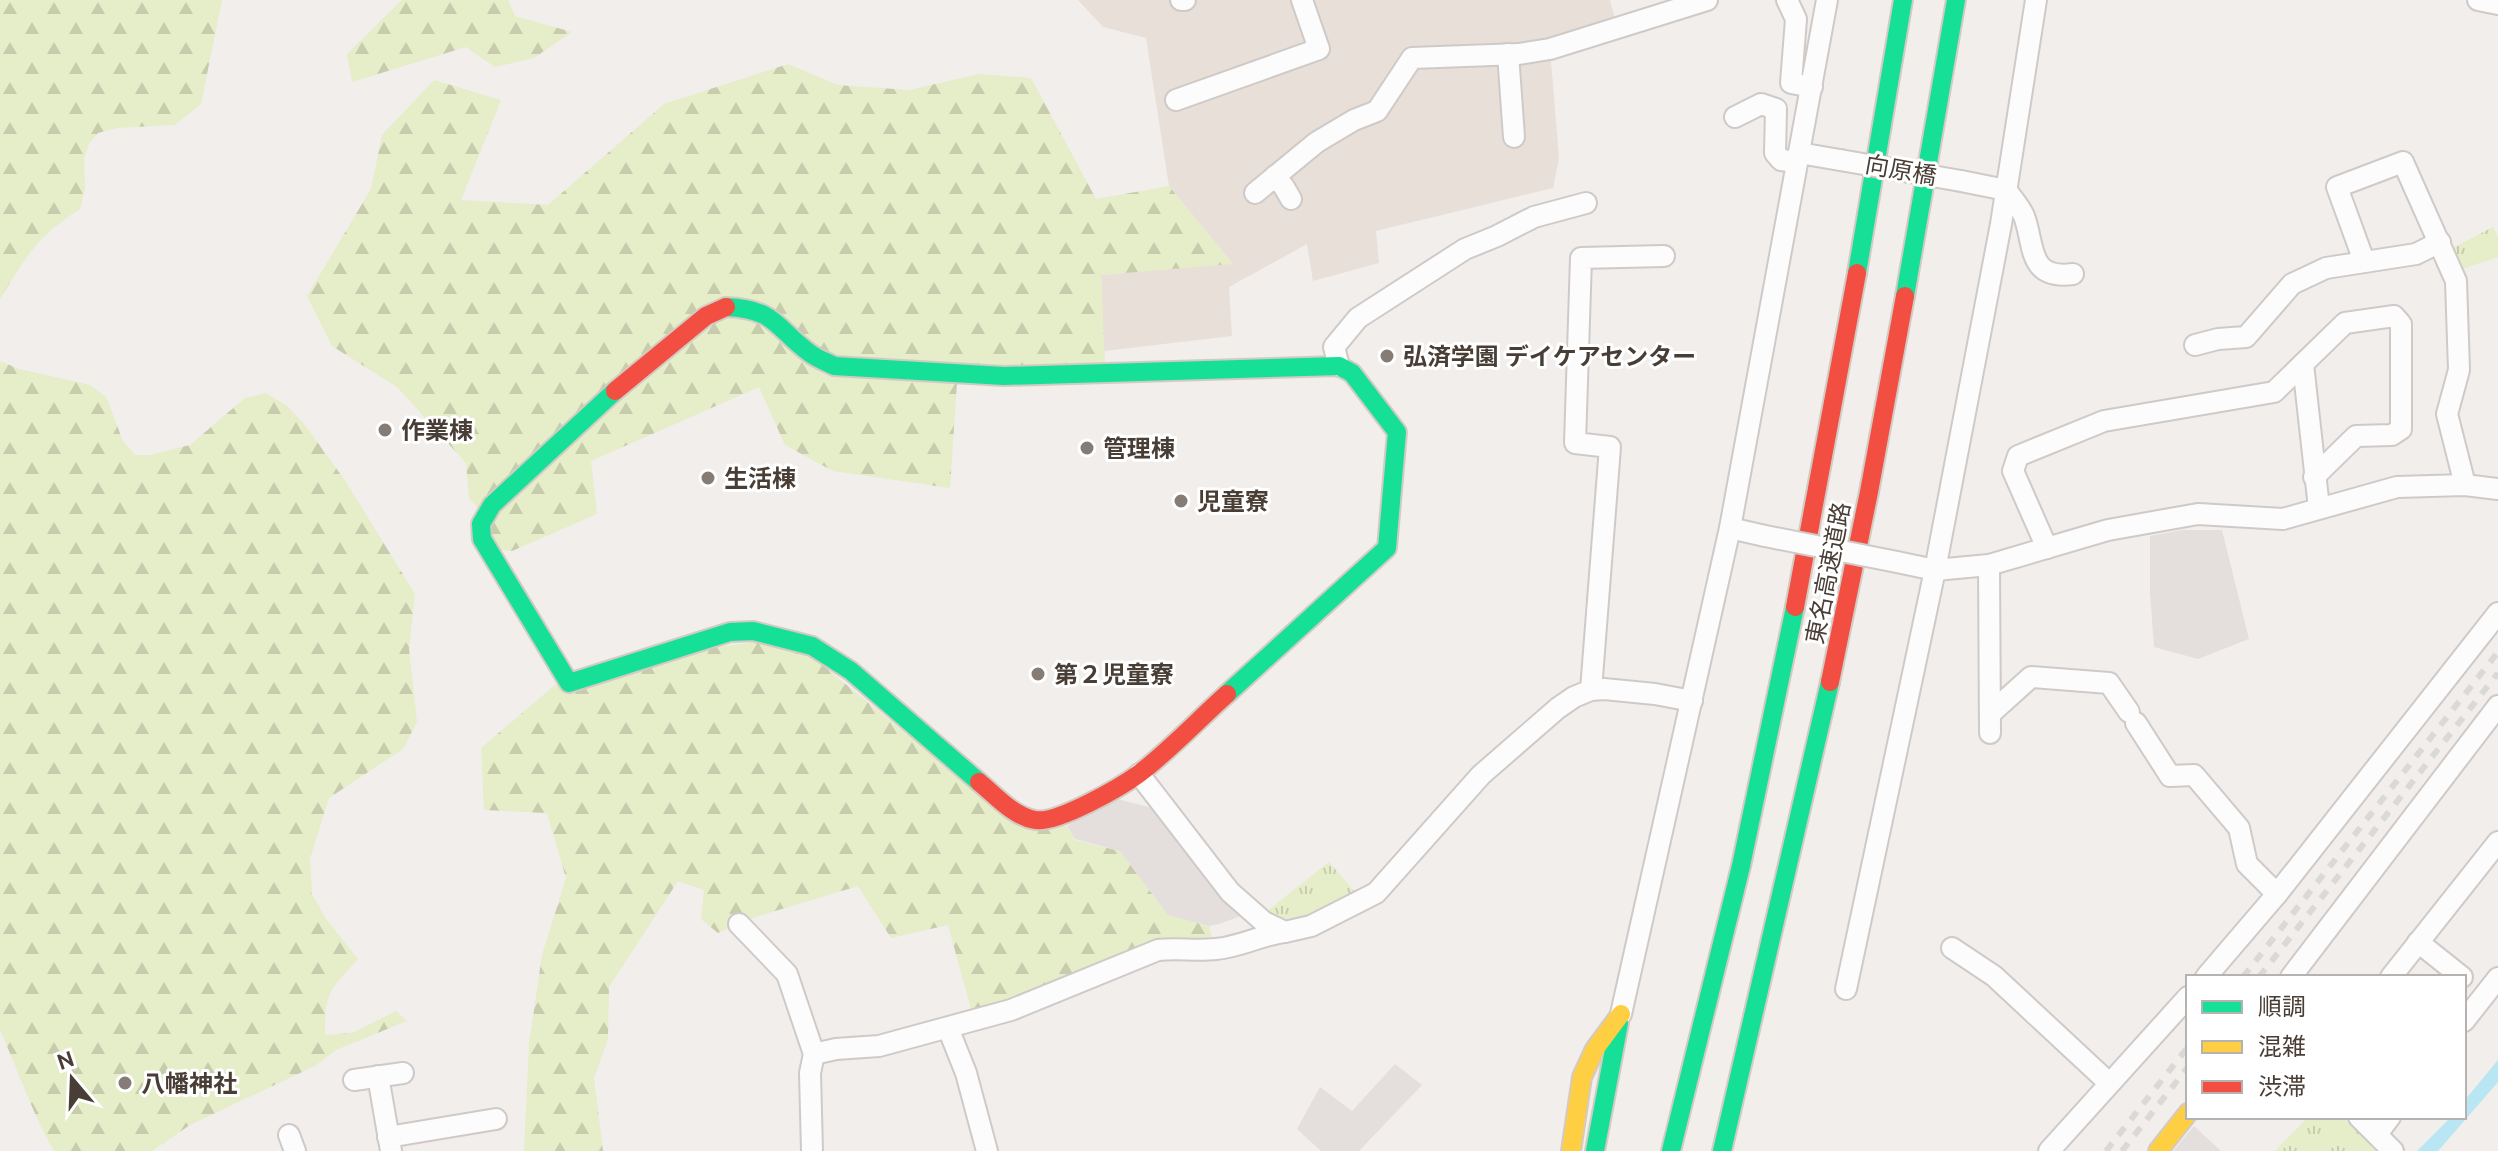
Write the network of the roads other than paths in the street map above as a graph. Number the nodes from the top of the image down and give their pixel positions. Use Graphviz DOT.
graph roads {
  1 [pos="1302,0"];
  2 [pos="1707,0"];
  3 [pos="1787,0"];
  4 [pos="1827,0"];
  5 [pos="1903,0"];
  6 [pos="1956,0"];
  7 [pos="2036,0"];
  8 [pos="2478,0"];
  9 [pos="2498,4"];
  10 [pos="1508,54"];
  11 [pos="1812,87"];
  12 [pos="1176,100"];
  13 [pos="1735,117"];
  14 [pos="1514,137"];
  15 [pos="1798,158"];
  16 [pos="1275,176"];
  17 [pos="2006,190"];
  18 [pos="1255,193"];
  19 [pos="1291,199"];
  20 [pos="1586,203"];
  21 [pos="2440,242"];
  22 [pos="1664,256"];
  23 [pos="2364,261"];
  24 [pos="2073,274"];
  25 [pos="2195,345"];
  26 [pos="2303,364"];
  27 [pos="1339,366"];
  28 [pos="2314,477"];
  29 [pos="2465,485"];
  30 [pos="2498,489"];
  31 [pos="2319,508"];
  32 [pos="1730,528"];
  33 [pos="2047,548"];
  34 [pos="1989,565"];
  35 [pos="1935,570"];
  36 [pos="2498,613"];
  37 [pos="1591,690"];
  38 [pos="1692,701"];
  39 [pos="2498,706"];
  40 [pos="1139,774"];
  41 [pos="2498,842"];
  42 [pos="2277,894"];
  43 [pos="739,924"];
  44 [pos="1285,932"];
  45 [pos="2418,942"];
  46 [pos="1952,948"];
  47 [pos="2215,974"];
  48 [pos="2293,975"];
  49 [pos="2393,975"];
  50 [pos="2459,975"];
  51 [pos="2498,978"];
  52 [pos="2466,980"];
  53 [pos="1846,989"];
  54 [pos="2186,999"];
  55 [pos="2491,1000"];
  56 [pos="1621,1014"];
  57 [pos="2466,1019"];
  58 [pos="948,1028"];
  59 [pos="814,1054"];
  60 [pos="403,1073"];
  61 [pos="378,1076"];
  62 [pos="354,1080"];
  63 [pos="2109,1083"];
  64 [pos="2186,1116"];
  65 [pos="496,1119"];
  66 [pos="2361,1119"];
  67 [pos="2388,1119"];
  68 [pos="2377,1134"];
  69 [pos="390,1144"];
  70 [pos="812,1151"];
  71 [pos="987,1151"];
  72 [pos="1571,1151"];
  73 [pos="1595,1151"];
  74 [pos="1671,1151"];
  75 [pos="1722,1151"];
  76 [pos="2049,1151"];
  77 [pos="2158,1151"];
  78 [pos="2393,1151"];
  1 -- 12 [label="street"];
  2 -- 10 [label="street"];
  3 -- 11 [label="street"];
  4 -- 11 [label="street"];
  5 -- 74 [label="main road, 東名高速道路"];
  6 -- 75 [label="main road, 東名高速道路"];
  7 -- 17 [label="street"];
  8 -- 9 [label="street"];
  10 -- 14 [label="street"];
  10 -- 16 [label="street"];
  11 -- 15 [label="street"];
  13 -- 15 [label="street"];
  15 -- 17 [label="street, 向原橋, bridge"];
  15 -- 32 [label="street"];
  16 -- 18 [label="street"];
  16 -- 19 [label="street"];
  17 -- 24 [label="street"];
  17 -- 35 [label="street"];
  20 -- 27 [label="street"];
  21 -- 23 [label="street"];
  21 -- 23 [label="street"];
  21 -- 29 [label="street"];
  22 -- 37 [label="street"];
  23 -- 25 [label="street"];
  26 -- 28 [label="street"];
  26 -- 28 [label="street"];
  26 -- 33 [label="street"];
  27 -- 40 [label="main road"];
  27 -- 40 [label="main road"];
  28 -- 31 [label="street"];
  29 -- 30 [label="street"];
  29 -- 31 [label="street"];
  31 -- 33 [label="street"];
  32 -- 35 [label="street, bridge"];
  32 -- 38 [label="street"];
  33 -- 34 [label="street"];
  34 -- 35 [label="street"];
  34 -- 42 [label="street"];
  35 -- 53 [label="street"];
  36 -- 42 [label="street"];
  37 -- 38 [label="street"];
  37 -- 44 [label="street"];
  38 -- 56 [label="street"];
  39 -- 48 [label="street"];
  40 -- 44 [label="street"];
  41 -- 45 [label="street"];
  42 -- 47 [label="street"];
  43 -- 59 [label="street"];
  44 -- 58 [label="street"];
  45 -- 49 [label="street"];
  45 -- 50 [label="street"];
  46 -- 63 [label="street"];
  51 -- 55 [label="street"];
  52 -- 55 [label="street"];
  54 -- 63 [label="street"];
  55 -- 57 [label="street"];
  56 -- 72 [label="main road"];
  56 -- 73 [label="main road"];
  58 -- 59 [label="street"];
  58 -- 71 [label="street"];
  59 -- 70 [label="street"];
  60 -- 61 [label="street"];
  61 -- 62 [label="street"];
  61 -- 69 [label="street"];
  63 -- 76 [label="street"];
  64 -- 77 [label="main road"];
  65 -- 69 [label="street"];
  66 -- 68 [label="street"];
  67 -- 68 [label="street"];
  68 -- 78 [label="street"];
}
